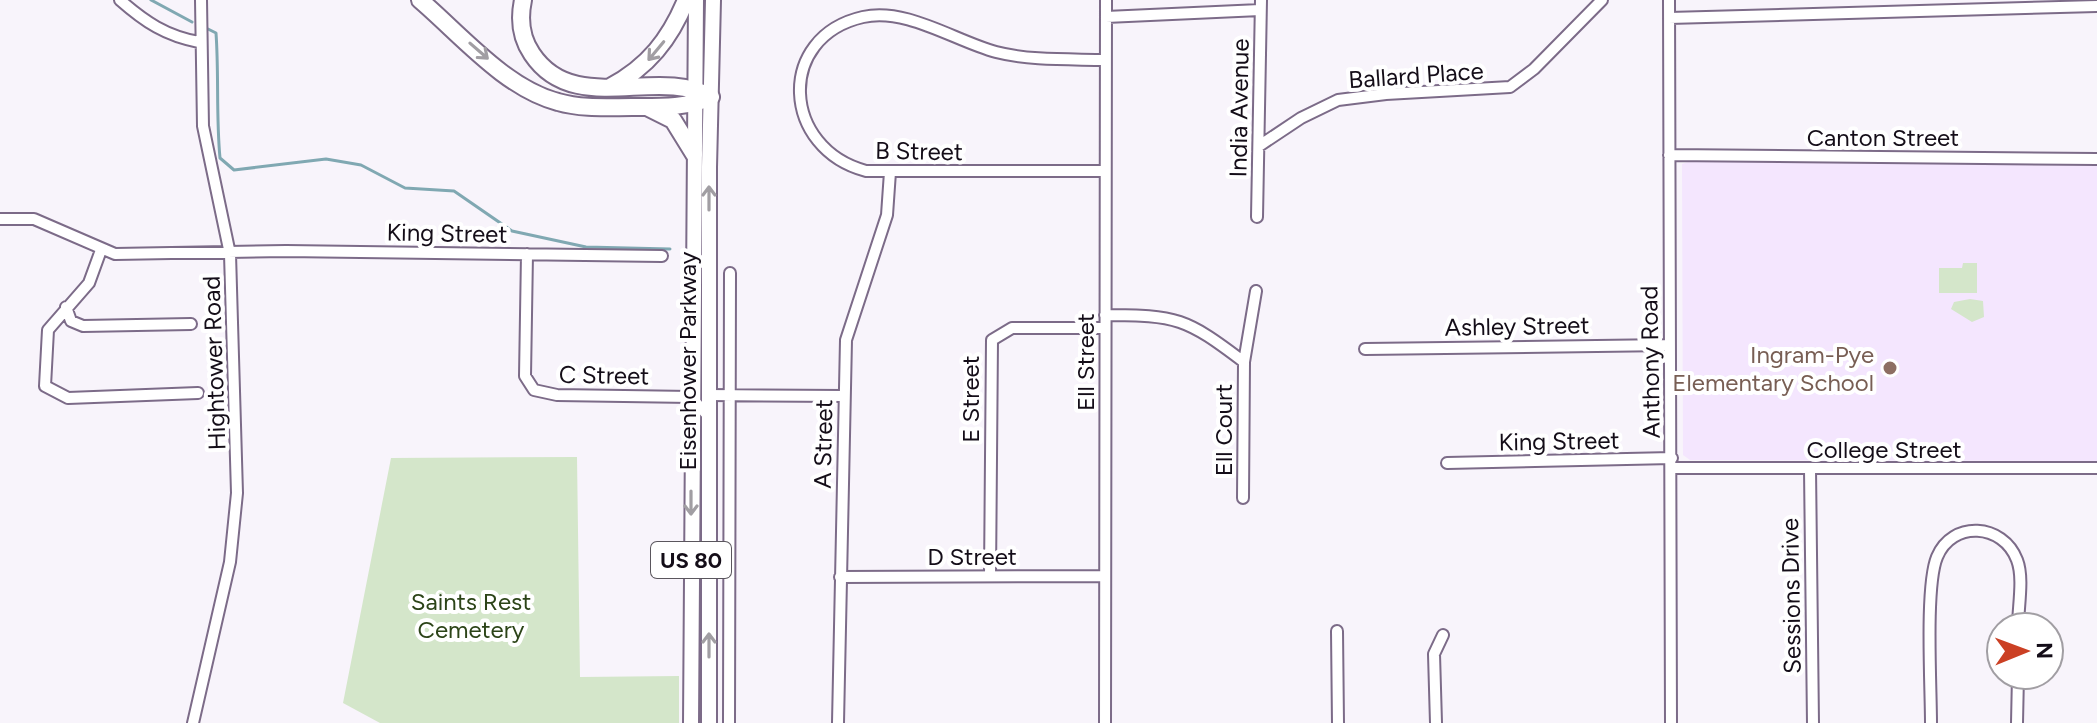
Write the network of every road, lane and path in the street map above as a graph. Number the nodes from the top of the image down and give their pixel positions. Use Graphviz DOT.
graph roads {
  1 [pos="120,0"];
  2 [pos="201,0"];
  3 [pos="420,0"];
  4 [pos="523,0"];
  5 [pos="686,0"];
  6 [pos="696,0"];
  7 [pos="713,0"];
  8 [pos="1106,0"];
  9 [pos="1602,0"];
  10 [pos="1669,0"];
  11 [pos="1261,5"];
  12 [pos="2097,6"];
  13 [pos="1106,17"];
  14 [pos="1669,18"];
  15 [pos="199,42"];
  16 [pos="1105,60"];
  17 [pos="609,88"];
  18 [pos="694,96"];
  19 [pos="711,97"];
  20 [pos="644,107"];
  21 [pos="1259,146"];
  22 [pos="694,154"];
  23 [pos="1669,155"];
  24 [pos="2097,159"];
  25 [pos="1104,171"];
  26 [pos="890,172"];
  27 [pos="1257,217"];
  28 [pos="0,219"];
  29 [pos="101,250"];
  30 [pos="230,254"];
  31 [pos="527,254"];
  32 [pos="662,256"];
  33 [pos="730,273"];
  34 [pos="1256,291"];
  35 [pos="66,307"];
  36 [pos="1105,315"];
  37 [pos="191,324"];
  38 [pos="1104,328"];
  39 [pos="1669,345"];
  40 [pos="1365,349"];
  41 [pos="1244,362"];
  42 [pos="691,376"];
  43 [pos="198,393"];
  44 [pos="844,396"];
  45 [pos="691,397"];
  46 [pos="708,397"];
  47 [pos="730,397"];
  48 [pos="708,416"];
  49 [pos="1447,463"];
  50 [pos="1672,463"];
  51 [pos="2097,468"];
  52 [pos="1810,469"];
  53 [pos="1243,498"];
  54 [pos="990,576"];
  55 [pos="1105,576"];
  56 [pos="840,577"];
  57 [pos="2018,611"];
  58 [pos="1337,631"];
  59 [pos="1443,635"];
  60 [pos="2018,691"];
  61 [pos="193,723"];
  62 [pos="691,723"];
  63 [pos="709,723"];
  64 [pos="729,723"];
  65 [pos="838,723"];
  66 [pos="1105,723"];
  67 [pos="1338,723"];
  68 [pos="1436,723"];
  69 [pos="1671,723"];
  70 [pos="1813,723"];
  71 [pos="1931,723"];
  72 [pos="2017,723"];
  1 -- 15 [label="street"];
  2 -- 15 [label="street, Hightower Road"];
  3 -- 20 [label="highway, one-way"];
  4 -- 17 [label="highway"];
  5 -- 17 [label="highway, one-way"];
  6 -- 18 [label="main road, Eisenhower Parkway / US 80"];
  7 -- 19 [label="main road, Eisenhower Parkway / US 80"];
  8 -- 13 [label="street, Ell Street"];
  9 -- 21 [label="street, Ballard Place"];
  10 -- 14 [label="street, Anthony Road"];
  11 -- 13 [label="street"];
  11 -- 21 [label="street, India Avenue"];
  12 -- 14 [label="street"];
  13 -- 16 [label="street, Ell Street"];
  14 -- 23 [label="street, Anthony Road"];
  15 -- 30 [label="street, Hightower Road"];
  16 -- 25 [label="street, Ell Street"];
  16 -- 26 [label="street, B Street"];
  17 -- 18 [label="highway"];
  18 -- 19 [label="highway"];
  18 -- 20 [label="highway"];
  18 -- 22 [label="main road, Eisenhower Parkway / US 80"];
  46 -- 19 [label="main road, Eisenhower Parkway / US 80, one-way"];
  20 -- 22 [label="highway"];
  21 -- 27 [label="street, India Avenue"];
  22 -- 42 [label="main road, Eisenhower Parkway / US 80"];
  23 -- 24 [label="street, Canton Street"];
  23 -- 39 [label="street, Anthony Road"];
  25 -- 26 [label="street, B Street"];
  25 -- 36 [label="street, Ell Street"];
  26 -- 44 [label="street, A Street"];
  28 -- 29 [label="street, King Street"];
  29 -- 30 [label="street, King Street"];
  29 -- 35 [label="street"];
  30 -- 31 [label="street, King Street"];
  30 -- 61 [label="street, Hightower Road"];
  31 -- 32 [label="street, King Street"];
  31 -- 45 [label="street, C Street"];
  33 -- 47 [label="street"];
  34 -- 41 [label="street, Ell Court"];
  35 -- 37 [label="street"];
  35 -- 43 [label="street"];
  36 -- 38 [label="street, Ell Street"];
  36 -- 41 [label="street, Ell Court"];
  38 -- 54 [label="street, E Street"];
  38 -- 55 [label="street, Ell Street"];
  39 -- 40 [label="street, Ashley Street"];
  39 -- 50 [label="street, Anthony Road"];
  41 -- 53 [label="street, Ell Court"];
  42 -- 45 [label="main road, Eisenhower Parkway / US 80"];
  42 -- 46 [label="street"];
  44 -- 47 [label="street"];
  44 -- 56 [label="street, A Street"];
  45 -- 48 [label="street"];
  45 -- 62 [label="main road, Eisenhower Parkway / US 80, one-way"];
  46 -- 47 [label="street"];
  46 -- 48 [label="main road, Eisenhower Parkway / US 80"];
  47 -- 64 [label="street"];
  63 -- 48 [label="main road, Eisenhower Parkway / US 80, one-way"];
  49 -- 50 [label="street, King Street"];
  50 -- 52 [label="street, College Street"];
  50 -- 69 [label="street, Anthony Road"];
  51 -- 52 [label="street, College Street"];
  52 -- 70 [label="street, Sessions Drive"];
  54 -- 55 [label="street, D Street"];
  54 -- 56 [label="street, D Street"];
  55 -- 66 [label="street, Ell Street"];
  56 -- 65 [label="street, A Street"];
  57 -- 71 [label="street"];
  58 -- 67 [label="street"];
  59 -- 68 [label="street"];
  60 -- 72 [label="street"];
}
